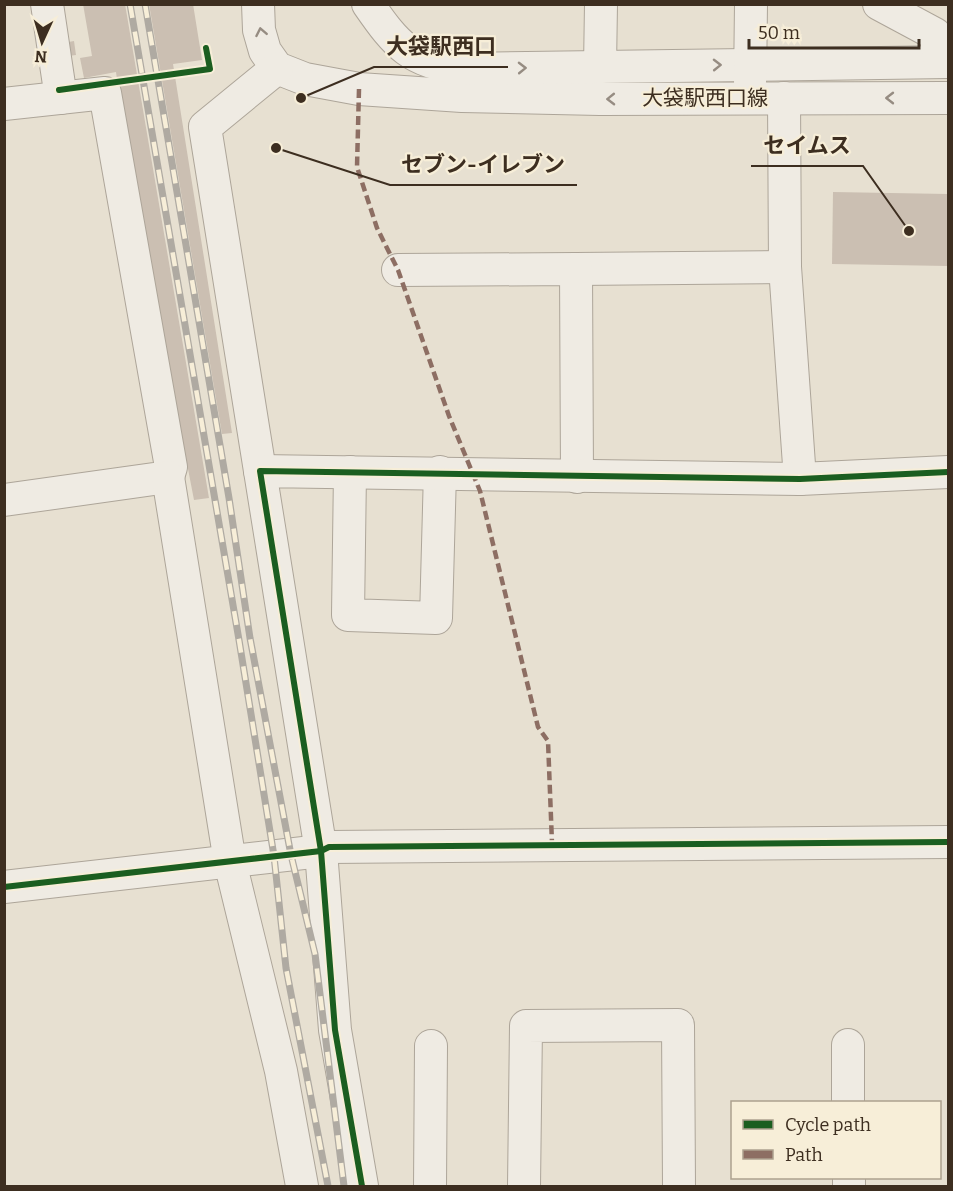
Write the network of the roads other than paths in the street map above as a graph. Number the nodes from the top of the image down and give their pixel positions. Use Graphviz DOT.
graph roads {
  1 [pos="47,4"];
  2 [pos="258,4"];
  3 [pos="368,4"];
  4 [pos="601,4"];
  5 [pos="751,4"];
  6 [pos="879,4"];
  7 [pos="391,38"];
  8 [pos="944,62"];
  9 [pos="750,64"];
  10 [pos="600,67"];
  11 [pos="277,68"];
  12 [pos="463,83"];
  13 [pos="379,91"];
  14 [pos="61,98"];
  15 [pos="750,98"];
  16 [pos="784,98"];
  17 [pos="948,98"];
  18 [pos="4,104"];
  19 [pos="784,267"];
  20 [pos="576,269"];
  21 [pos="398,270"];
  22 [pos="260,471"];
  23 [pos="350,472"];
  24 [pos="440,472"];
  25 [pos="948,472"];
  26 [pos="168,477"];
  27 [pos="577,477"];
  28 [pos="800,479"];
  29 [pos="4,500"];
  30 [pos="948,842"];
  31 [pos="321,851"];
  32 [pos="230,862"];
  33 [pos="4,887"];
  34 [pos="848,1045"];
  35 [pos="431,1046"];
  36 [pos="848,1101"];
  37 [pos="302,1186"];
  38 [pos="362,1186"];
  39 [pos="430,1186"];
  40 [pos="524,1186"];
  41 [pos="679,1186"];
  1 -- 14 [label="street"];
  11 -- 2 [label="street, one-way"];
  3 -- 7 [label="street"];
  4 -- 10 [label="street"];
  5 -- 9 [label="street"];
  6 -- 8 [label="street"];
  7 -- 12 [label="street"];
  7 -- 13 [label="street"];
  8 -- 9 [label="street, 大袋駅西口線"];
  10 -- 9 [label="street, 大袋駅西口線, one-way"];
  9 -- 15 [label="street"];
  12 -- 10 [label="street, 大袋駅西口線, one-way"];
  11 -- 13 [label="street"];
  11 -- 22 [label="street"];
  12 -- 13 [label="street"];
  15 -- 12 [label="street, 大袋駅西口線, one-way"];
  14 -- 18 [label="street"];
  14 -- 26 [label="street"];
  15 -- 16 [label="street, 大袋駅西口線"];
  17 -- 16 [label="street, 大袋駅西口線, one-way"];
  16 -- 19 [label="street"];
  19 -- 20 [label="street"];
  19 -- 28 [label="street"];
  20 -- 21 [label="street"];
  20 -- 27 [label="street"];
  22 -- 23 [label="street"];
  22 -- 31 [label="street"];
  23 -- 24 [label="street"];
  23 -- 24 [label="street"];
  24 -- 27 [label="street"];
  25 -- 28 [label="street"];
  26 -- 29 [label="street"];
  26 -- 32 [label="street"];
  27 -- 28 [label="street"];
  30 -- 31 [label="street"];
  31 -- 32 [label="street"];
  31 -- 38 [label="street"];
  32 -- 33 [label="street"];
  32 -- 37 [label="street"];
  34 -- 36 [label="street"];
  35 -- 39 [label="street"];
  40 -- 41 [label="street"];
}
